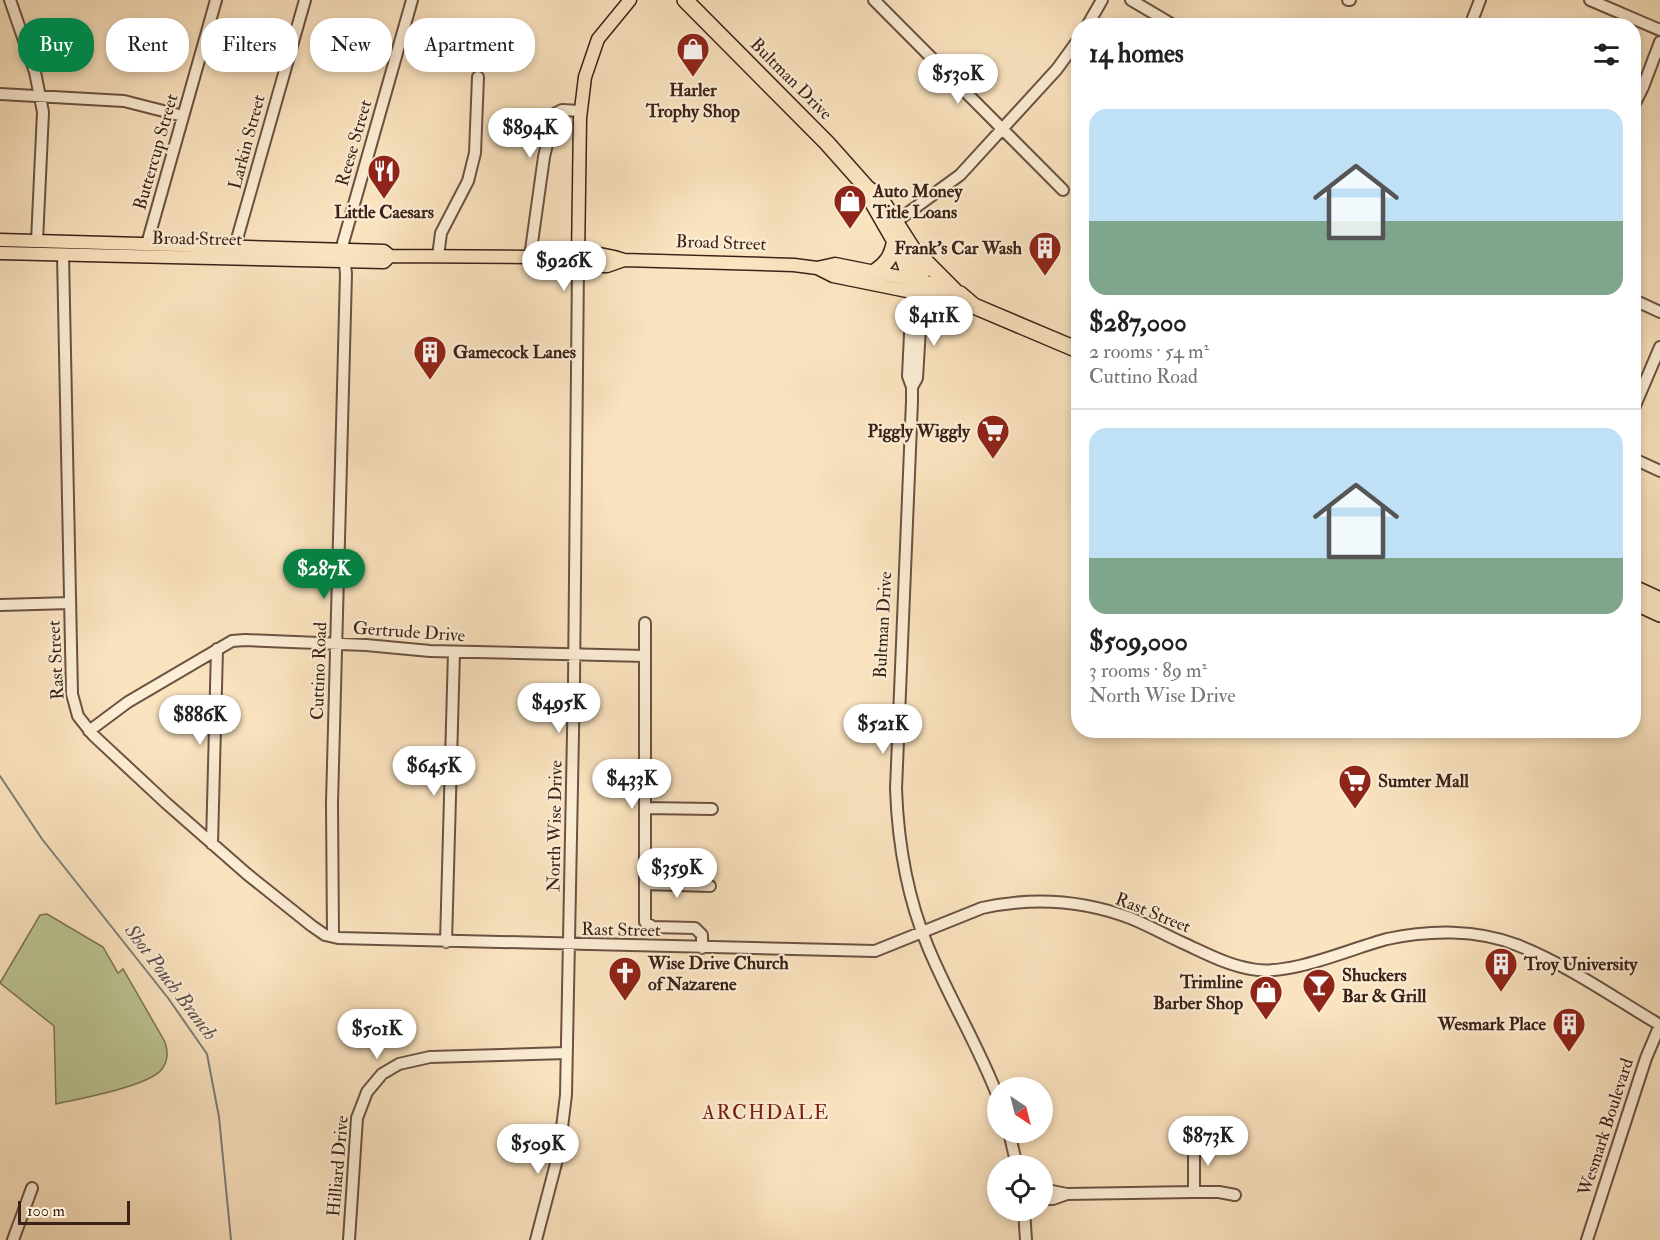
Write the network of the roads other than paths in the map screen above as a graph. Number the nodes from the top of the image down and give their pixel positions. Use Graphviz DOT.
graph roads {
  1 [pos="10,0"];
  2 [pos="216,0"];
  3 [pos="304,0"];
  4 [pos="412,0"];
  5 [pos="630,0"];
  6 [pos="685,0"];
  7 [pos="874,0"];
  8 [pos="1102,0"];
  9 [pos="1131,0"];
  10 [pos="1480,0"];
  11 [pos="1590,0"];
  12 [pos="1092,18"];
  13 [pos="1161,18"];
  14 [pos="1473,18"];
  15 [pos="1632,18"];
  16 [pos="1641,22"];
  17 [pos="1660,30"];
  18 [pos="1660,42"];
  19 [pos="1071,52"];
  20 [pos="478,76"];
  21 [pos="1641,91"];
  22 [pos="0,94"];
  23 [pos="41,96"];
  24 [pos="581,111"];
  25 [pos="183,116"];
  26 [pos="1002,129"];
  27 [pos="1063,190"];
  28 [pos="893,230"];
  29 [pos="0,240"];
  30 [pos="38,241"];
  31 [pos="147,244"];
  32 [pos="912,248"];
  33 [pos="0,253"];
  34 [pos="236,253"];
  35 [pos="63,255"];
  36 [pos="344,256"];
  37 [pos="438,256"];
  38 [pos="530,257"];
  39 [pos="578,259"];
  40 [pos="817,268"];
  41 [pos="876,271"];
  42 [pos="917,287"];
  43 [pos="956,292"];
  44 [pos="1641,303"];
  45 [pos="974,306"];
  46 [pos="1660,312"];
  47 [pos="1071,347"];
  48 [pos="1660,347"];
  49 [pos="1641,392"];
  50 [pos="1641,462"];
  51 [pos="1660,471"];
  52 [pos="1641,591"];
  53 [pos="1660,600"];
  54 [pos="70,603"];
  55 [pos="0,605"];
  56 [pos="1641,605"];
  57 [pos="1660,614"];
  58 [pos="645,623"];
  59 [pos="337,644"];
  60 [pos="218,649"];
  61 [pos="454,652"];
  62 [pos="575,655"];
  63 [pos="645,656"];
  64 [pos="89,731"];
  65 [pos="646,808"];
  66 [pos="712,809"];
  67 [pos="212,844"];
  68 [pos="645,884"];
  69 [pos="710,886"];
  70 [pos="922,933"];
  71 [pos="333,936"];
  72 [pos="446,942"];
  73 [pos="568,945"];
  74 [pos="702,948"];
  75 [pos="1660,1025"];
  76 [pos="566,1053"];
  77 [pos="989,1077"];
  78 [pos="1194,1143"];
  79 [pos="32,1188"];
  80 [pos="1053,1191"];
  81 [pos="1194,1192"];
  82 [pos="1066,1194"];
  83 [pos="1235,1195"];
  84 [pos="1053,1199"];
  85 [pos="1025,1221"];
  86 [pos="13,1240"];
  87 [pos="349,1240"];
  88 [pos="536,1240"];
  89 [pos="1026,1240"];
  90 [pos="1587,1240"];
  1 -- 23 [label="street"];
  2 -- 25 [label="street, Buttercup Street"];
  3 -- 34 [label="street, Larkin Street"];
  4 -- 36 [label="street, Reese Street"];
  5 -- 24 [label="main road"];
  6 -- 28 [label="highway, Bultman Drive"];
  7 -- 26 [label="street"];
  8 -- 12 [label="street"];
  9 -- 13 [label="street"];
  10 -- 14 [label="street"];
  11 -- 15 [label="street"];
  16 -- 17 [label="street"];
  18 -- 21 [label="street"];
  19 -- 26 [label="street"];
  20 -- 37 [label="street"];
  22 -- 23 [label="street"];
  23 -- 25 [label="street"];
  23 -- 30 [label="street"];
  24 -- 38 [label="street"];
  24 -- 39 [label="main road"];
  25 -- 31 [label="street, Buttercup Street"];
  26 -- 27 [label="street"];
  26 -- 28 [label="street"];
  28 -- 32 [label="highway, Bultman Drive"];
  28 -- 41 [label="highway"];
  28 -- 42 [label="highway, Bultman Drive"];
  29 -- 30 [label="main road, Broad Street"];
  30 -- 31 [label="main road, Broad Street"];
  31 -- 34 [label="main road, Broad Street"];
  32 -- 42 [label="highway, Bultman Drive"];
  32 -- 43 [label="highway"];
  33 -- 35 [label="main road, Broad Street"];
  34 -- 35 [label="main road, Broad Street"];
  34 -- 36 [label="main road, Broad Street"];
  35 -- 54 [label="street, Rast Street"];
  36 -- 37 [label="main road, Broad Street"];
  36 -- 59 [label="street, Cuttino Road"];
  37 -- 38 [label="main road, Broad Street"];
  38 -- 39 [label="main road, Broad Street"];
  39 -- 40 [label="main road, Broad Street"];
  39 -- 62 [label="street, North Wise Drive"];
  40 -- 41 [label="main road, Broad Street"];
  40 -- 42 [label="main road, Broad Street"];
  41 -- 42 [label="main road, Broad Street"];
  42 -- 43 [label="highway, Broad Street"];
  42 -- 45 [label="highway, Broad Street"];
  42 -- 70 [label="street, Bultman Drive"];
  43 -- 45 [label="highway, Broad Street"];
  44 -- 46 [label="street"];
  45 -- 47 [label="highway, Broad Street"];
  48 -- 49 [label="street"];
  50 -- 51 [label="street"];
  52 -- 53 [label="highway"];
  54 -- 55 [label="street"];
  54 -- 64 [label="street, Rast Street"];
  56 -- 57 [label="highway"];
  58 -- 63 [label="street"];
  59 -- 60 [label="street, Gertrude Drive"];
  59 -- 61 [label="street, Gertrude Drive"];
  59 -- 71 [label="street, Cuttino Road"];
  60 -- 64 [label="street, Gertrude Drive"];
  60 -- 67 [label="street"];
  61 -- 62 [label="street, Gertrude Drive"];
  61 -- 72 [label="street"];
  62 -- 63 [label="street, Gertrude Drive"];
  62 -- 73 [label="street, North Wise Drive"];
  63 -- 65 [label="street"];
  64 -- 67 [label="street, Rast Street"];
  65 -- 66 [label="street"];
  65 -- 68 [label="street"];
  67 -- 71 [label="street, Rast Street"];
  68 -- 69 [label="street"];
  68 -- 74 [label="street"];
  70 -- 74 [label="street, Rast Street"];
  70 -- 75 [label="street, Rast Street"];
  70 -- 77 [label="street, Bultman Drive"];
  71 -- 72 [label="street, Rast Street"];
  72 -- 73 [label="street, Rast Street"];
  73 -- 74 [label="street, Rast Street"];
  73 -- 76 [label="street, North Wise Drive"];
  75 -- 90 [label="street, Wesmark Boulevard"];
  76 -- 87 [label="street, Hilliard Drive"];
  76 -- 88 [label="street, North Wise Drive"];
  78 -- 81 [label="street"];
  79 -- 86 [label="street"];
  80 -- 82 [label="street"];
  81 -- 82 [label="street"];
  81 -- 83 [label="street"];
  82 -- 84 [label="street"];
  85 -- 89 [label="street"];
}
